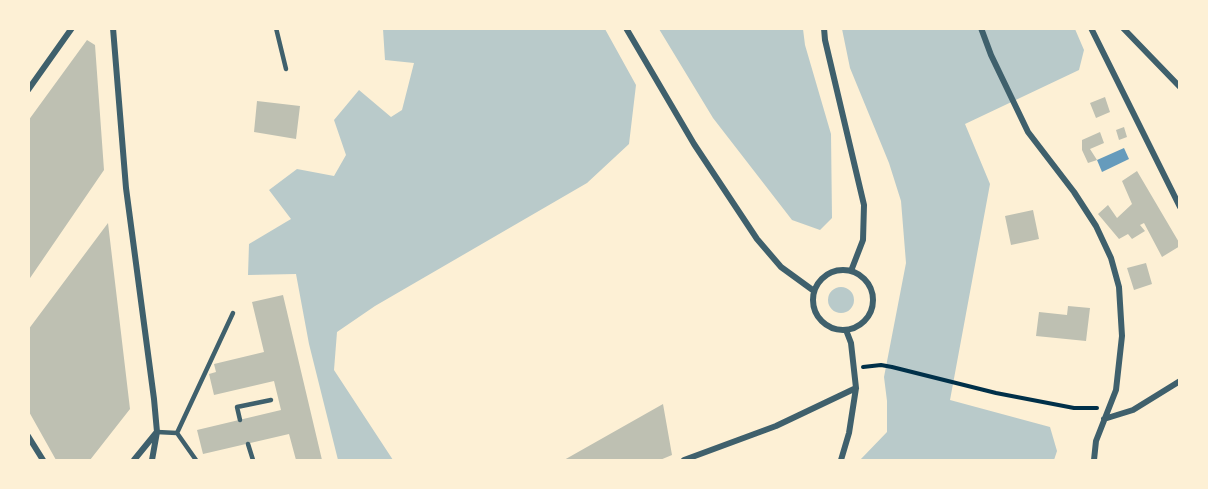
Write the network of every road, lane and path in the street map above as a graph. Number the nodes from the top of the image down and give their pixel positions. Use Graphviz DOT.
graph roads {
  1 [pos="72,28"];
  2 [pos="113,28"];
  3 [pos="276,28"];
  4 [pos="626,28"];
  5 [pos="824,28"];
  6 [pos="981,28"];
  7 [pos="1091,28"];
  8 [pos="1123,28"];
  9 [pos="286,69"];
  10 [pos="1179,87"];
  11 [pos="28,90"];
  12 [pos="1179,207"];
  13 [pos="851,271"];
  14 [pos="814,291"];
  15 [pos="233,313"];
  16 [pos="846,330"];
  17 [pos="855,368"];
  18 [pos="1179,381"];
  19 [pos="856,388"];
  20 [pos="271,400"];
  21 [pos="1110,408"];
  22 [pos="1104,419"];
  23 [pos="240,420"];
  24 [pos="157,432"];
  25 [pos="177,433"];
  26 [pos="28,436"];
  27 [pos="248,444"];
  28 [pos="43,460"];
  29 [pos="134,460"];
  30 [pos="152,460"];
  31 [pos="196,460"];
  32 [pos="253,460"];
  33 [pos="684,460"];
  34 [pos="841,460"];
  35 [pos="1094,460"];
  1 -- 11 [label="street"];
  2 -- 24 [label="street"];
  3 -- 9 [label="lane"];
  4 -- 14 [label="street"];
  5 -- 13 [label="street"];
  6 -- 21 [label="street"];
  7 -- 12 [label="street"];
  8 -- 10 [label="street"];
  13 -- 14 [label="street"];
  13 -- 16 [label="street"];
  14 -- 16 [label="street"];
  15 -- 25 [label="lane"];
  16 -- 17 [label="street"];
  17 -- 19 [label="street"];
  17 -- 21 [label="path"];
  18 -- 22 [label="street"];
  19 -- 33 [label="street"];
  19 -- 34 [label="street"];
  20 -- 23 [label="lane"];
  21 -- 22 [label="street"];
  22 -- 35 [label="street"];
  24 -- 25 [label="lane"];
  24 -- 29 [label="street"];
  24 -- 30 [label="street"];
  25 -- 31 [label="lane"];
  26 -- 28 [label="street"];
  27 -- 32 [label="lane"];
}
